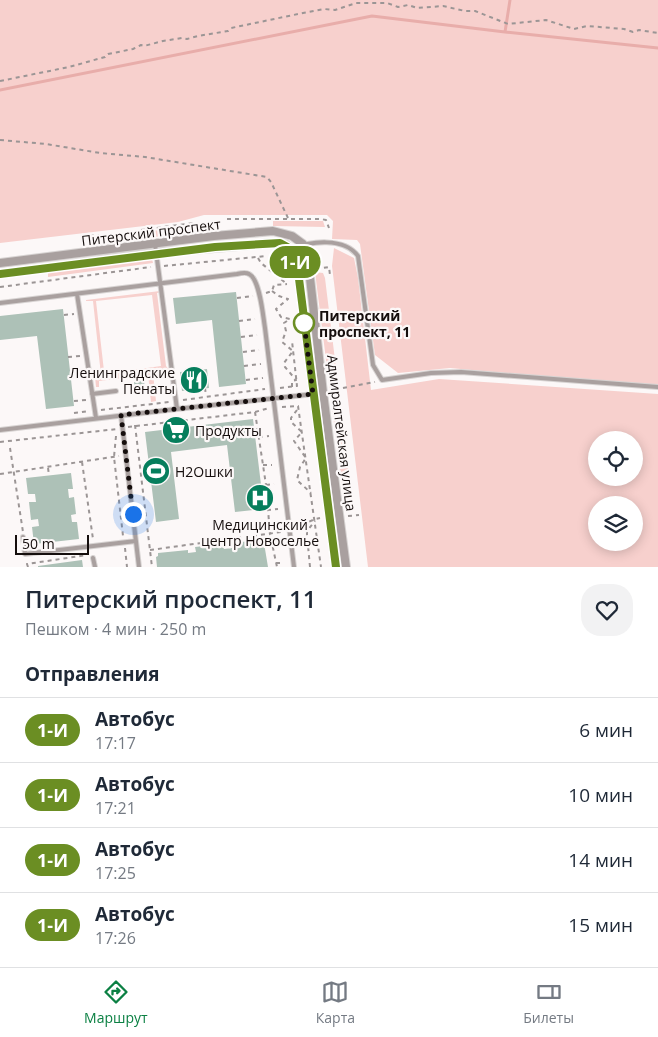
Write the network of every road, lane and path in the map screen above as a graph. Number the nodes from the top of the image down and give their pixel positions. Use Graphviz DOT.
graph roads {
  1 [pos="658,33"];
  2 [pos="0,81"];
  3 [pos="0,140"];
  4 [pos="288,218"];
  5 [pos="227,219"];
  6 [pos="194,223"];
  7 [pos="329,228"];
  8 [pos="141,230"];
  9 [pos="99,235"];
  10 [pos="90,236"];
  11 [pos="155,244"];
  12 [pos="303,244"];
  13 [pos="291,249"];
  14 [pos="156,253"];
  15 [pos="266,256"];
  16 [pos="257,257"];
  17 [pos="0,263"];
  18 [pos="161,266"];
  19 [pos="154,267"];
  20 [pos="314,269"];
  21 [pos="0,274"];
  22 [pos="330,275"];
  23 [pos="161,283"];
  24 [pos="0,287"];
  25 [pos="272,291"];
  26 [pos="265,293"];
  27 [pos="77,294"];
  28 [pos="252,296"];
  29 [pos="237,298"];
  30 [pos="0,303"];
  31 [pos="76,313"];
  32 [pos="64,315"];
  33 [pos="255,319"];
  34 [pos="239,321"];
  35 [pos="257,335"];
  36 [pos="241,337"];
  37 [pos="292,341"];
  38 [pos="259,350"];
  39 [pos="293,351"];
  40 [pos="243,352"];
  41 [pos="82,356"];
  42 [pos="68,357"];
  43 [pos="261,364"];
  44 [pos="244,366"];
  45 [pos="263,378"];
  46 [pos="246,380"];
  47 [pos="296,380"];
  48 [pos="382,380"];
  49 [pos="292,387"];
  50 [pos="658,387"];
  51 [pos="205,388"];
  52 [pos="276,388"];
  53 [pos="342,388"];
  54 [pos="265,390"];
  55 [pos="116,391"];
  56 [pos="323,393"];
  57 [pos="92,394"];
  58 [pos="313,394"];
  59 [pos="206,397"];
  60 [pos="273,398"];
  61 [pos="88,400"];
  62 [pos="74,401"];
  63 [pos="176,401"];
  64 [pos="127,407"];
  65 [pos="276,407"];
  66 [pos="177,408"];
  67 [pos="298,408"];
  68 [pos="267,409"];
  69 [pos="255,412"];
  70 [pos="121,415"];
  71 [pos="96,418"];
  72 [pos="135,426"];
  73 [pos="126,428"];
  74 [pos="0,430"];
  75 [pos="302,432"];
  76 [pos="269,436"];
  77 [pos="259,437"];
  78 [pos="0,442"];
  79 [pos="10,448"];
  80 [pos="120,456"];
  81 [pos="114,457"];
  82 [pos="306,458"];
  83 [pos="82,462"];
  84 [pos="272,465"];
  85 [pos="263,466"];
  86 [pos="48,467"];
  87 [pos="115,471"];
  88 [pos="122,471"];
  89 [pos="14,472"];
  90 [pos="0,474"];
  91 [pos="49,475"];
  92 [pos="274,484"];
  93 [pos="266,485"];
  94 [pos="311,493"];
  95 [pos="278,509"];
  96 [pos="267,510"];
  97 [pos="359,514"];
  98 [pos="345,516"];
  99 [pos="325,518"];
  100 [pos="315,520"];
  101 [pos="302,525"];
  102 [pos="281,532"];
  103 [pos="270,534"];
  104 [pos="23,536"];
  105 [pos="124,539"];
  106 [pos="136,541"];
  107 [pos="272,542"];
  108 [pos="282,542"];
  109 [pos="94,543"];
  110 [pos="124,546"];
  111 [pos="150,550"];
  112 [pos="93,558"];
  113 [pos="88,561"];
  114 [pos="276,563"];
  115 [pos="284,563"];
  116 [pos="28,567"];
  117 [pos="95,567"];
  118 [pos="127,567"];
  119 [pos="139,567"];
  120 [pos="152,567"];
  121 [pos="277,567"];
  122 [pos="294,567"];
  123 [pos="310,567"];
  124 [pos="321,567"];
  125 [pos="336,567"];
  126 [pos="346,567"];
  1 -- 2 [label="path"];
  3 -- 4 [label="path"];
  4 -- 5 [label="path"];
  4 -- 7 [label="path"];
  6 -- 8 [label="path"];
  9 -- 10 [label="path"];
  11 -- 12 [label="street, Питерский проспект"];
  11 -- 14 [label="lane"];
  11 -- 17 [label="street, Питерский проспект"];
  12 -- 13 [label="lane"];
  12 -- 48 [label="lane"];
  12 -- 56 [label="street, Адмиралтейская улица"];
  13 -- 14 [label="street, Питерский проспект"];
  13 -- 58 [label="street, Адмиралтейская улица"];
  14 -- 21 [label="street, Питерский проспект"];
  14 -- 23 [label="lane"];
  15 -- 16 [label="path"];
  16 -- 18 [label="path"];
  16 -- 25 [label="path"];
  19 -- 24 [label="path"];
  20 -- 22 [label="path"];
  23 -- 27 [label="lane"];
  23 -- 60 [label="lane"];
  23 -- 63 [label="lane"];
  25 -- 26 [label="path"];
  25 -- 39 [label="path"];
  27 -- 30 [label="lane"];
  27 -- 57 [label="lane"];
  28 -- 29 [label="path"];
  31 -- 32 [label="path"];
  33 -- 34 [label="path"];
  35 -- 36 [label="path"];
  37 -- 39 [label="path"];
  38 -- 40 [label="path"];
  39 -- 47 [label="path"];
  39 -- 47 [label="path"];
  41 -- 42 [label="path"];
  43 -- 44 [label="path"];
  45 -- 46 [label="path"];
  47 -- 49 [label="path"];
  47 -- 49 [label="path"];
  48 -- 50 [label="lane"];
  48 -- 53 [label="path"];
  49 -- 52 [label="path"];
  51 -- 59 [label="path"];
  54 -- 59 [label="path"];
  55 -- 57 [label="lane"];
  56 -- 58 [label="lane"];
  56 -- 126 [label="street, Адмиралтейская улица"];
  57 -- 71 [label="lane"];
  58 -- 60 [label="lane"];
  58 -- 125 [label="street, Адмиралтейская улица"];
  59 -- 63 [label="path"];
  60 -- 66 [label="lane"];
  60 -- 122 [label="lane"];
  61 -- 62 [label="path"];
  63 -- 64 [label="path"];
  63 -- 66 [label="lane"];
  65 -- 67 [label="path"];
  66 -- 70 [label="lane"];
  67 -- 75 [label="path"];
  67 -- 75 [label="path"];
  68 -- 69 [label="path"];
  69 -- 72 [label="path"];
  69 -- 77 [label="path"];
  70 -- 71 [label="lane"];
  70 -- 106 [label="lane"];
  71 -- 74 [label="lane"];
  72 -- 73 [label="path"];
  72 -- 111 [label="path"];
  75 -- 82 [label="path"];
  75 -- 82 [label="path"];
  76 -- 77 [label="path"];
  77 -- 85 [label="path"];
  78 -- 81 [label="path"];
  79 -- 89 [label="path"];
  80 -- 81 [label="path"];
  81 -- 83 [label="path"];
  81 -- 87 [label="path"];
  82 -- 94 [label="path"];
  82 -- 94 [label="path"];
  83 -- 86 [label="path"];
  83 -- 109 [label="path"];
  84 -- 85 [label="path"];
  85 -- 93 [label="path"];
  86 -- 89 [label="path"];
  86 -- 91 [label="path"];
  87 -- 88 [label="path"];
  87 -- 105 [label="path"];
  89 -- 90 [label="path"];
  89 -- 104 [label="path"];
  92 -- 93 [label="path"];
  93 -- 96 [label="path"];
  94 -- 100 [label="path"];
  95 -- 96 [label="path"];
  96 -- 103 [label="path"];
  97 -- 98 [label="path"];
  99 -- 100 [label="path"];
  100 -- 101 [label="path"];
  100 -- 123 [label="path"];
  100 -- 124 [label="path"];
  102 -- 103 [label="path"];
  103 -- 107 [label="path"];
  103 -- 111 [label="path"];
  104 -- 106 [label="lane"];
  106 -- 119 [label="lane"];
  107 -- 108 [label="path"];
  107 -- 114 [label="path"];
  110 -- 118 [label="path"];
  111 -- 120 [label="path"];
  112 -- 117 [label="lane"];
  113 -- 116 [label="path"];
  114 -- 115 [label="path"];
  114 -- 121 [label="path"];
}
